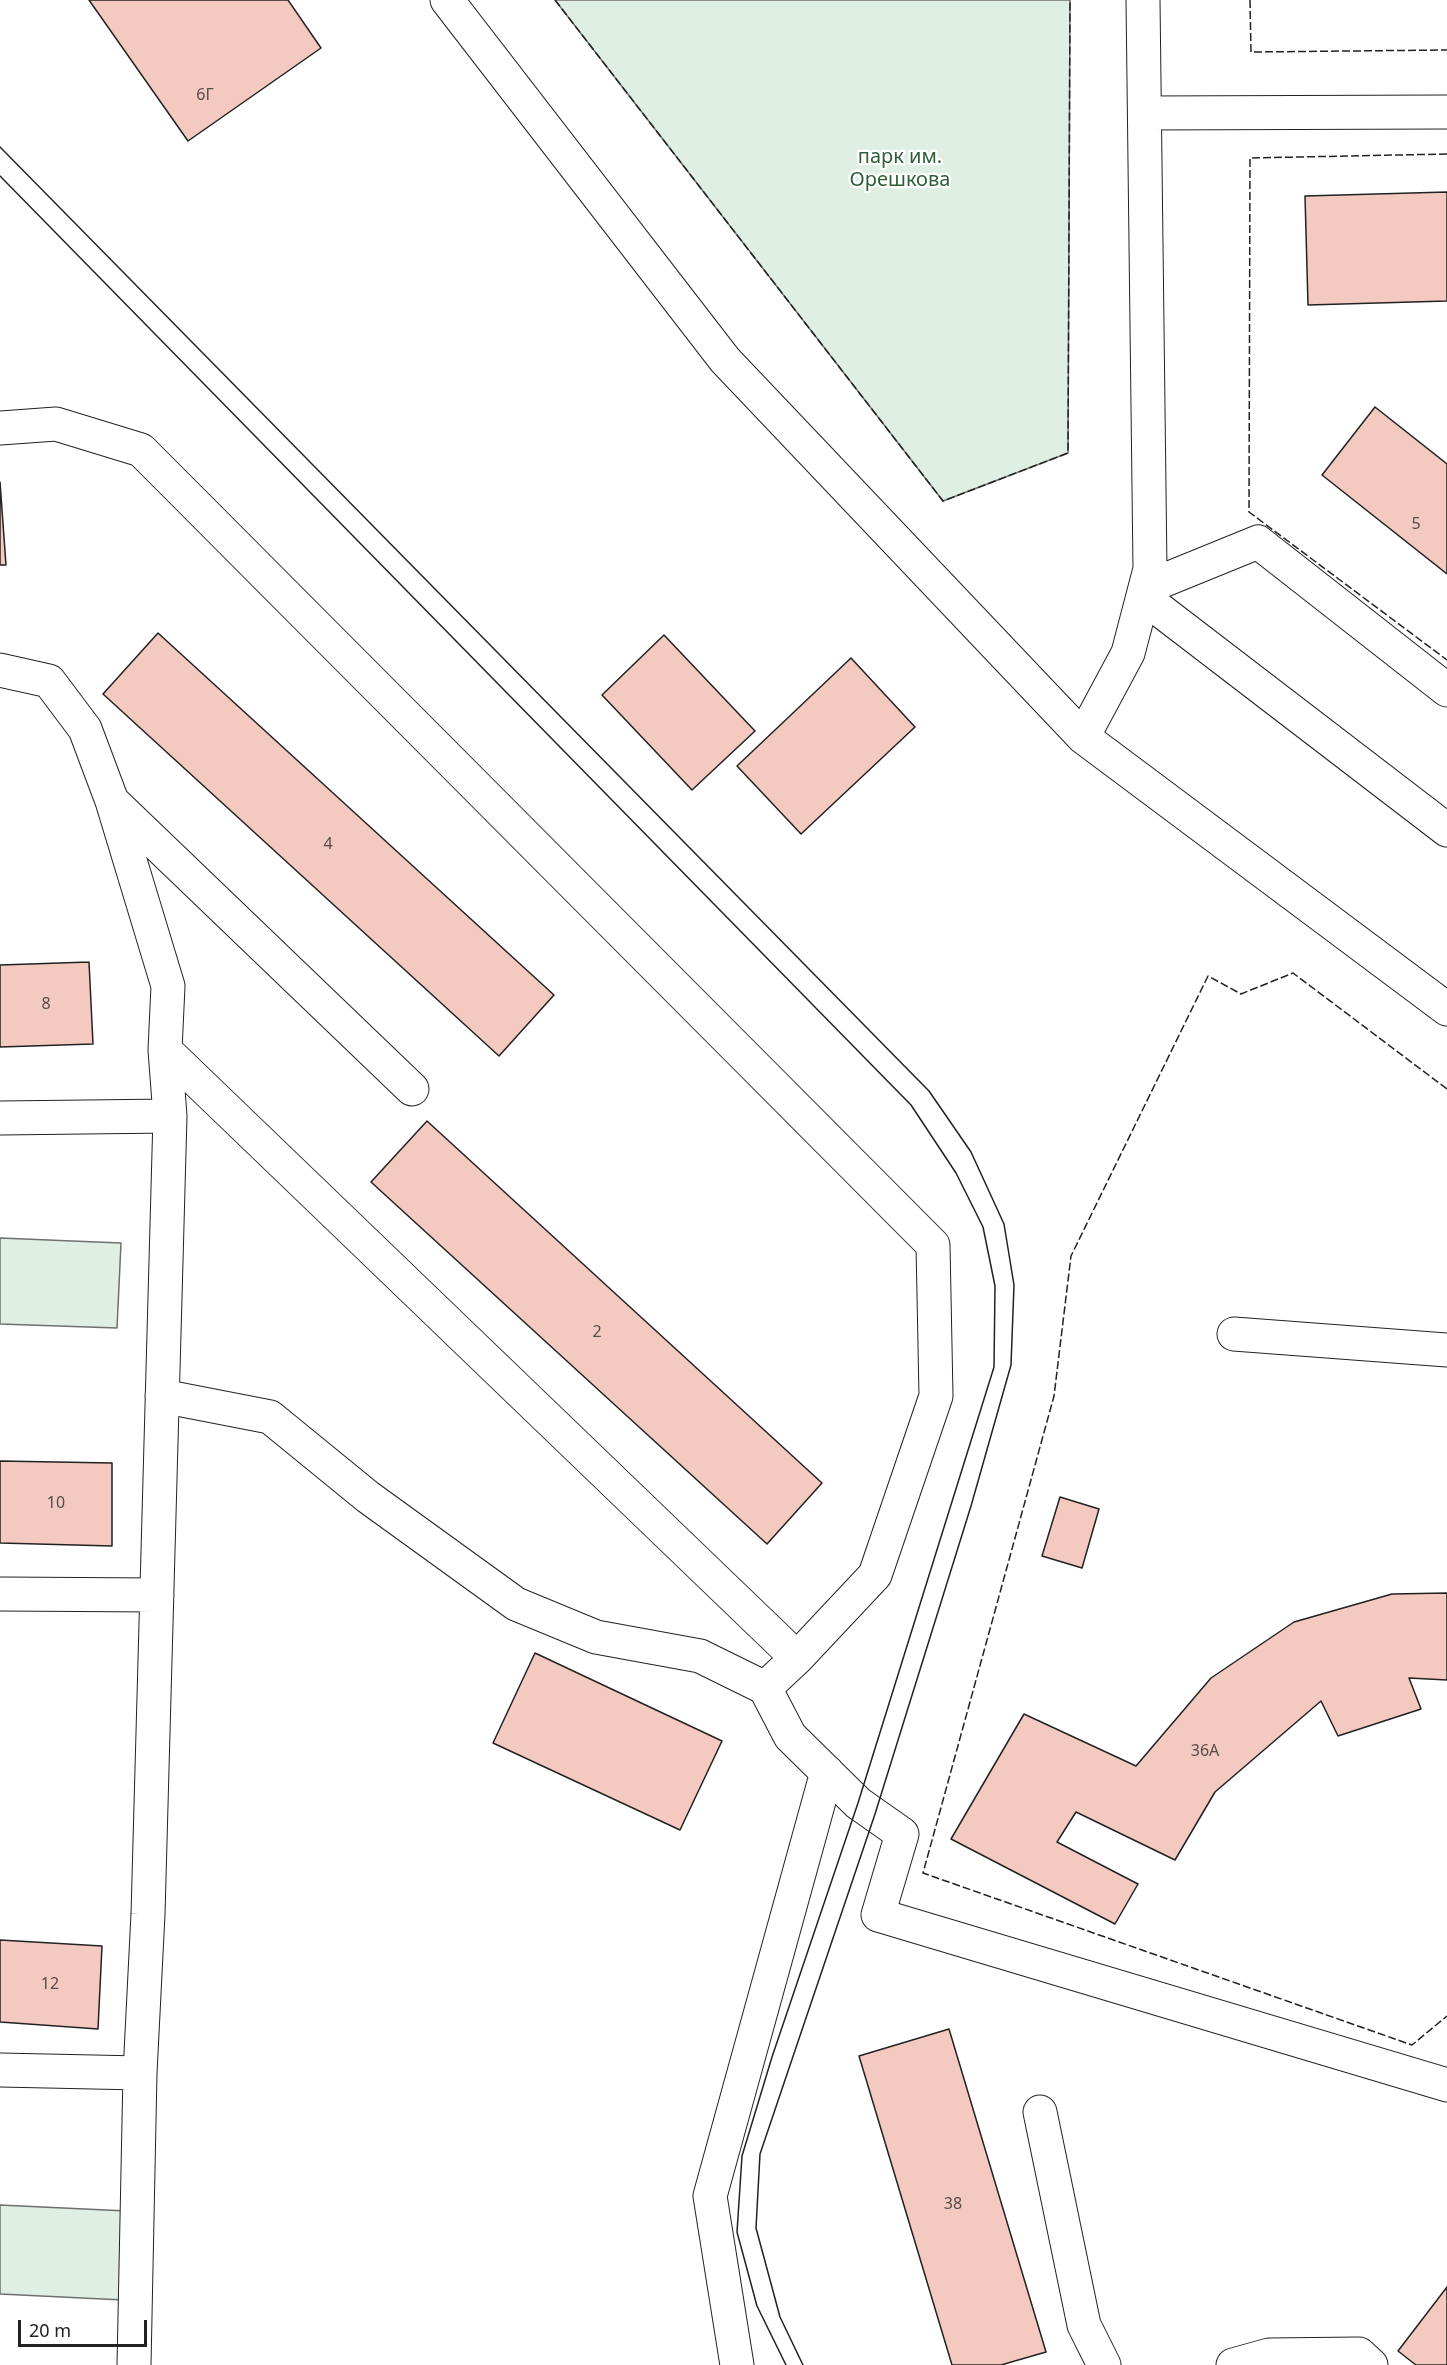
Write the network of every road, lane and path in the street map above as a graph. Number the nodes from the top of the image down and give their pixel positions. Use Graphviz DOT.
graph roads {
  1 [pos="447,0"];
  2 [pos="1143,0"];
  3 [pos="1447,112"];
  4 [pos="1145,113"];
  5 [pos="0,428"];
  6 [pos="1144,592"];
  7 [pos="0,670"];
  8 [pos="1447,690"];
  9 [pos="1083,737"];
  10 [pos="112,801"];
  11 [pos="1447,830"];
  12 [pos="1447,1009"];
  13 [pos="165,1050"];
  14 [pos="412,1089"];
  15 [pos="170,1116"];
  16 [pos="0,1118"];
  17 [pos="1234,1335"];
  18 [pos="1447,1350"];
  19 [pos="162,1396"];
  20 [pos="0,1594"];
  21 [pos="158,1595"];
  22 [pos="798,1658"];
  23 [pos="765,1688"];
  24 [pos="826,1772"];
  25 [pos="0,2070"];
  26 [pos="141,2073"];
  27 [pos="1447,2085"];
  28 [pos="1040,2112"];
  29 [pos="134,2365"];
  30 [pos="737,2365"];
  31 [pos="1104,2365"];
  32 [pos="1233,2365"];
  33 [pos="1371,2365"];
  1 -- 9 [label="street"];
  2 -- 4 [label="street"];
  3 -- 4 [label="street"];
  4 -- 6 [label="street"];
  5 -- 22 [label="street"];
  6 -- 8 [label="street"];
  6 -- 9 [label="street"];
  6 -- 11 [label="street"];
  7 -- 10 [label="street"];
  9 -- 12 [label="street"];
  10 -- 13 [label="street"];
  10 -- 14 [label="street"];
  13 -- 15 [label="street"];
  13 -- 22 [label="street"];
  15 -- 16 [label="street"];
  15 -- 19 [label="street"];
  17 -- 18 [label="street"];
  19 -- 21 [label="street"];
  19 -- 23 [label="street"];
  20 -- 21 [label="street"];
  21 -- 26 [label="street"];
  22 -- 23 [label="street"];
  23 -- 24 [label="street"];
  24 -- 27 [label="street"];
  24 -- 30 [label="street"];
  25 -- 26 [label="street"];
  26 -- 29 [label="street"];
  28 -- 31 [label="street"];
  32 -- 33 [label="street"];
}
